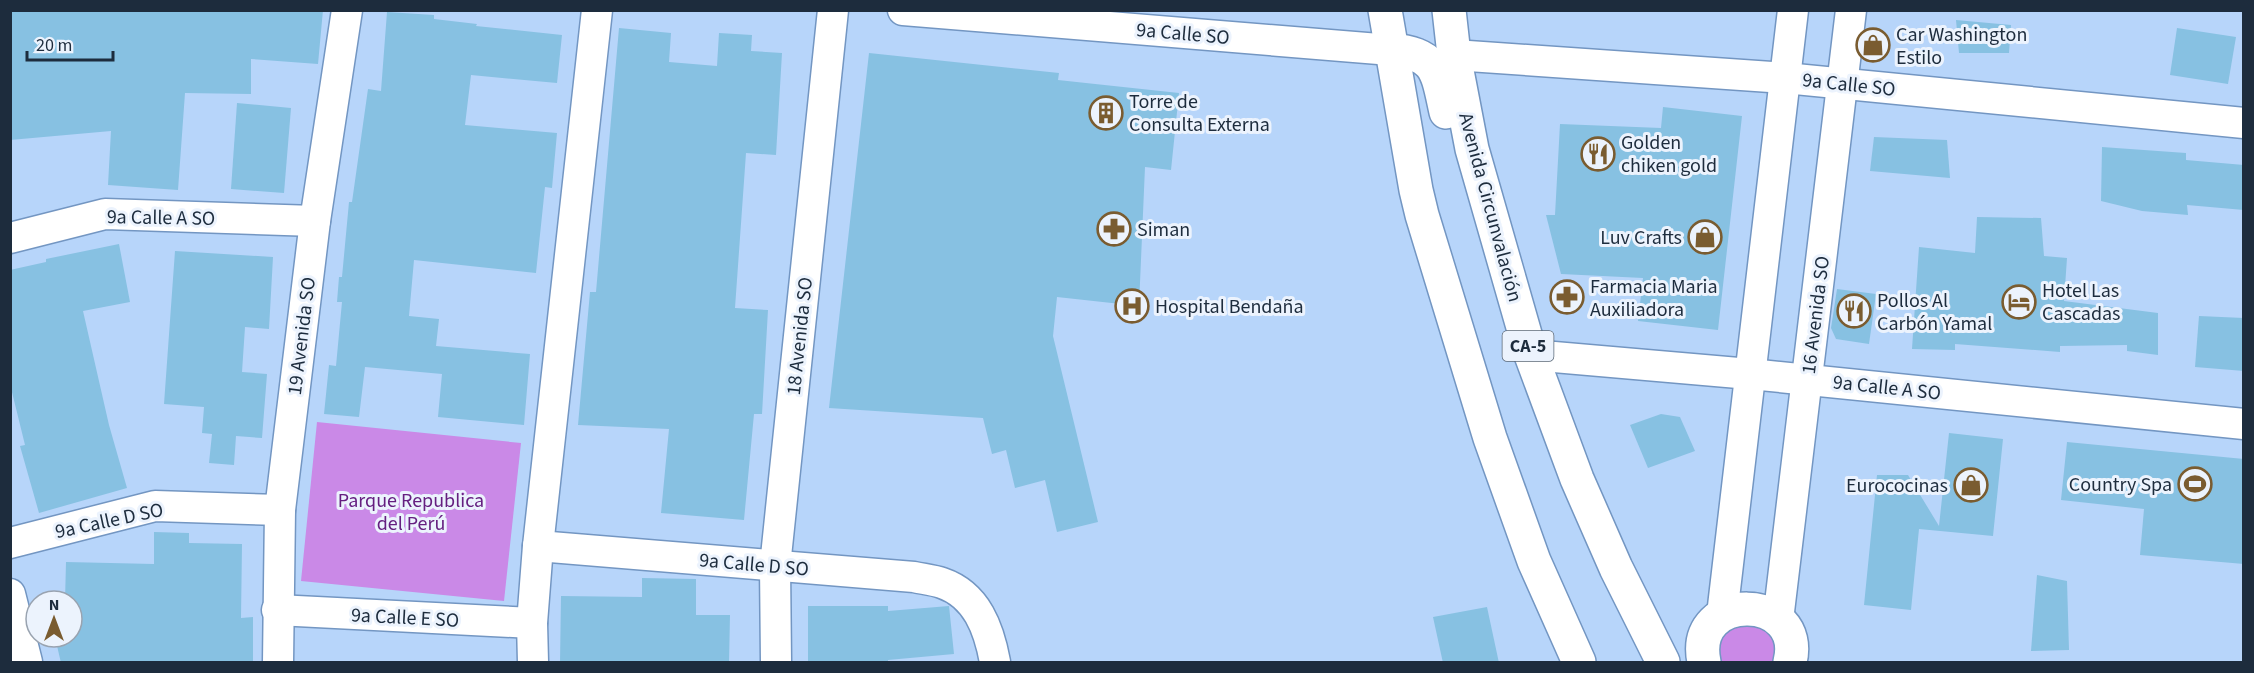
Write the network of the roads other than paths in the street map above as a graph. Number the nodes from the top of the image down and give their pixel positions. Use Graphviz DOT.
graph roads {
  1 [pos="347,10"];
  2 [pos="597,10"];
  3 [pos="833,10"];
  4 [pos="903,10"];
  5 [pos="1385,10"];
  6 [pos="1449,10"];
  7 [pos="1793,10"];
  8 [pos="1851,10"];
  9 [pos="1391,50"];
  10 [pos="1454,55"];
  11 [pos="1785,78"];
  12 [pos="1843,84"];
  13 [pos="2244,123"];
  14 [pos="1472,149"];
  15 [pos="315,221"];
  16 [pos="10,238"];
  17 [pos="1531,355"];
  18 [pos="1750,374"];
  19 [pos="1807,379"];
  20 [pos="2244,424"];
  21 [pos="280,510"];
  22 [pos="10,543"];
  23 [pos="538,546"];
  24 [pos="775,566"];
  25 [pos="10,594"];
  26 [pos="277,610"];
  27 [pos="1722,615"];
  28 [pos="1778,620"];
  29 [pos="532,624"];
  30 [pos="27,663"];
  31 [pos="278,663"];
  32 [pos="533,663"];
  33 [pos="776,663"];
  34 [pos="995,663"];
  35 [pos="1579,663"];
  36 [pos="1663,663"];
  37 [pos="1704,663"];
  38 [pos="1790,663"];
  1 -- 15 [label="street, 19 Avenida SO"];
  2 -- 23 [label="street"];
  3 -- 24 [label="street, 18 Avenida SO"];
  4 -- 9 [label="street, 9a Calle SO"];
  5 -- 9 [label="main road"];
  6 -- 10 [label="main road, Avenida Circunvalación / CA-5"];
  7 -- 11 [label="street"];
  8 -- 12 [label="street, 16 Avenida SO"];
  9 -- 14 [label="main road"];
  9 -- 35 [label="main road"];
  10 -- 11 [label="street, 9a Calle SO"];
  10 -- 14 [label="main road, Avenida Circunvalación / CA-5"];
  11 -- 12 [label="street, 9a Calle SO"];
  11 -- 18 [label="street"];
  12 -- 13 [label="street, 9a Calle SO"];
  12 -- 19 [label="street, 16 Avenida SO"];
  14 -- 17 [label="main road, Avenida Circunvalación / CA-5"];
  15 -- 16 [label="street, 9a Calle A SO"];
  15 -- 21 [label="street, 19 Avenida SO"];
  17 -- 18 [label="street, 9a Calle A SO"];
  17 -- 36 [label="main road, Avenida Circunvalación / CA-5"];
  18 -- 19 [label="street, 9a Calle A SO"];
  18 -- 27 [label="street"];
  19 -- 20 [label="street, 9a Calle A SO"];
  19 -- 28 [label="street, 16 Avenida SO"];
  21 -- 22 [label="street, 9a Calle D SO"];
  21 -- 26 [label="street, 19 Avenida SO"];
  23 -- 24 [label="street, 9a Calle D SO"];
  23 -- 29 [label="street"];
  24 -- 33 [label="street, 18 Avenida SO"];
  24 -- 34 [label="street, 9a Calle D SO"];
  25 -- 30 [label="street"];
  26 -- 29 [label="street, 9a Calle E SO"];
  26 -- 31 [label="street, 19 Avenida SO"];
  27 -- 28 [label="main road"];
  27 -- 37 [label="main road"];
  28 -- 38 [label="main road"];
  29 -- 32 [label="street"];
}
